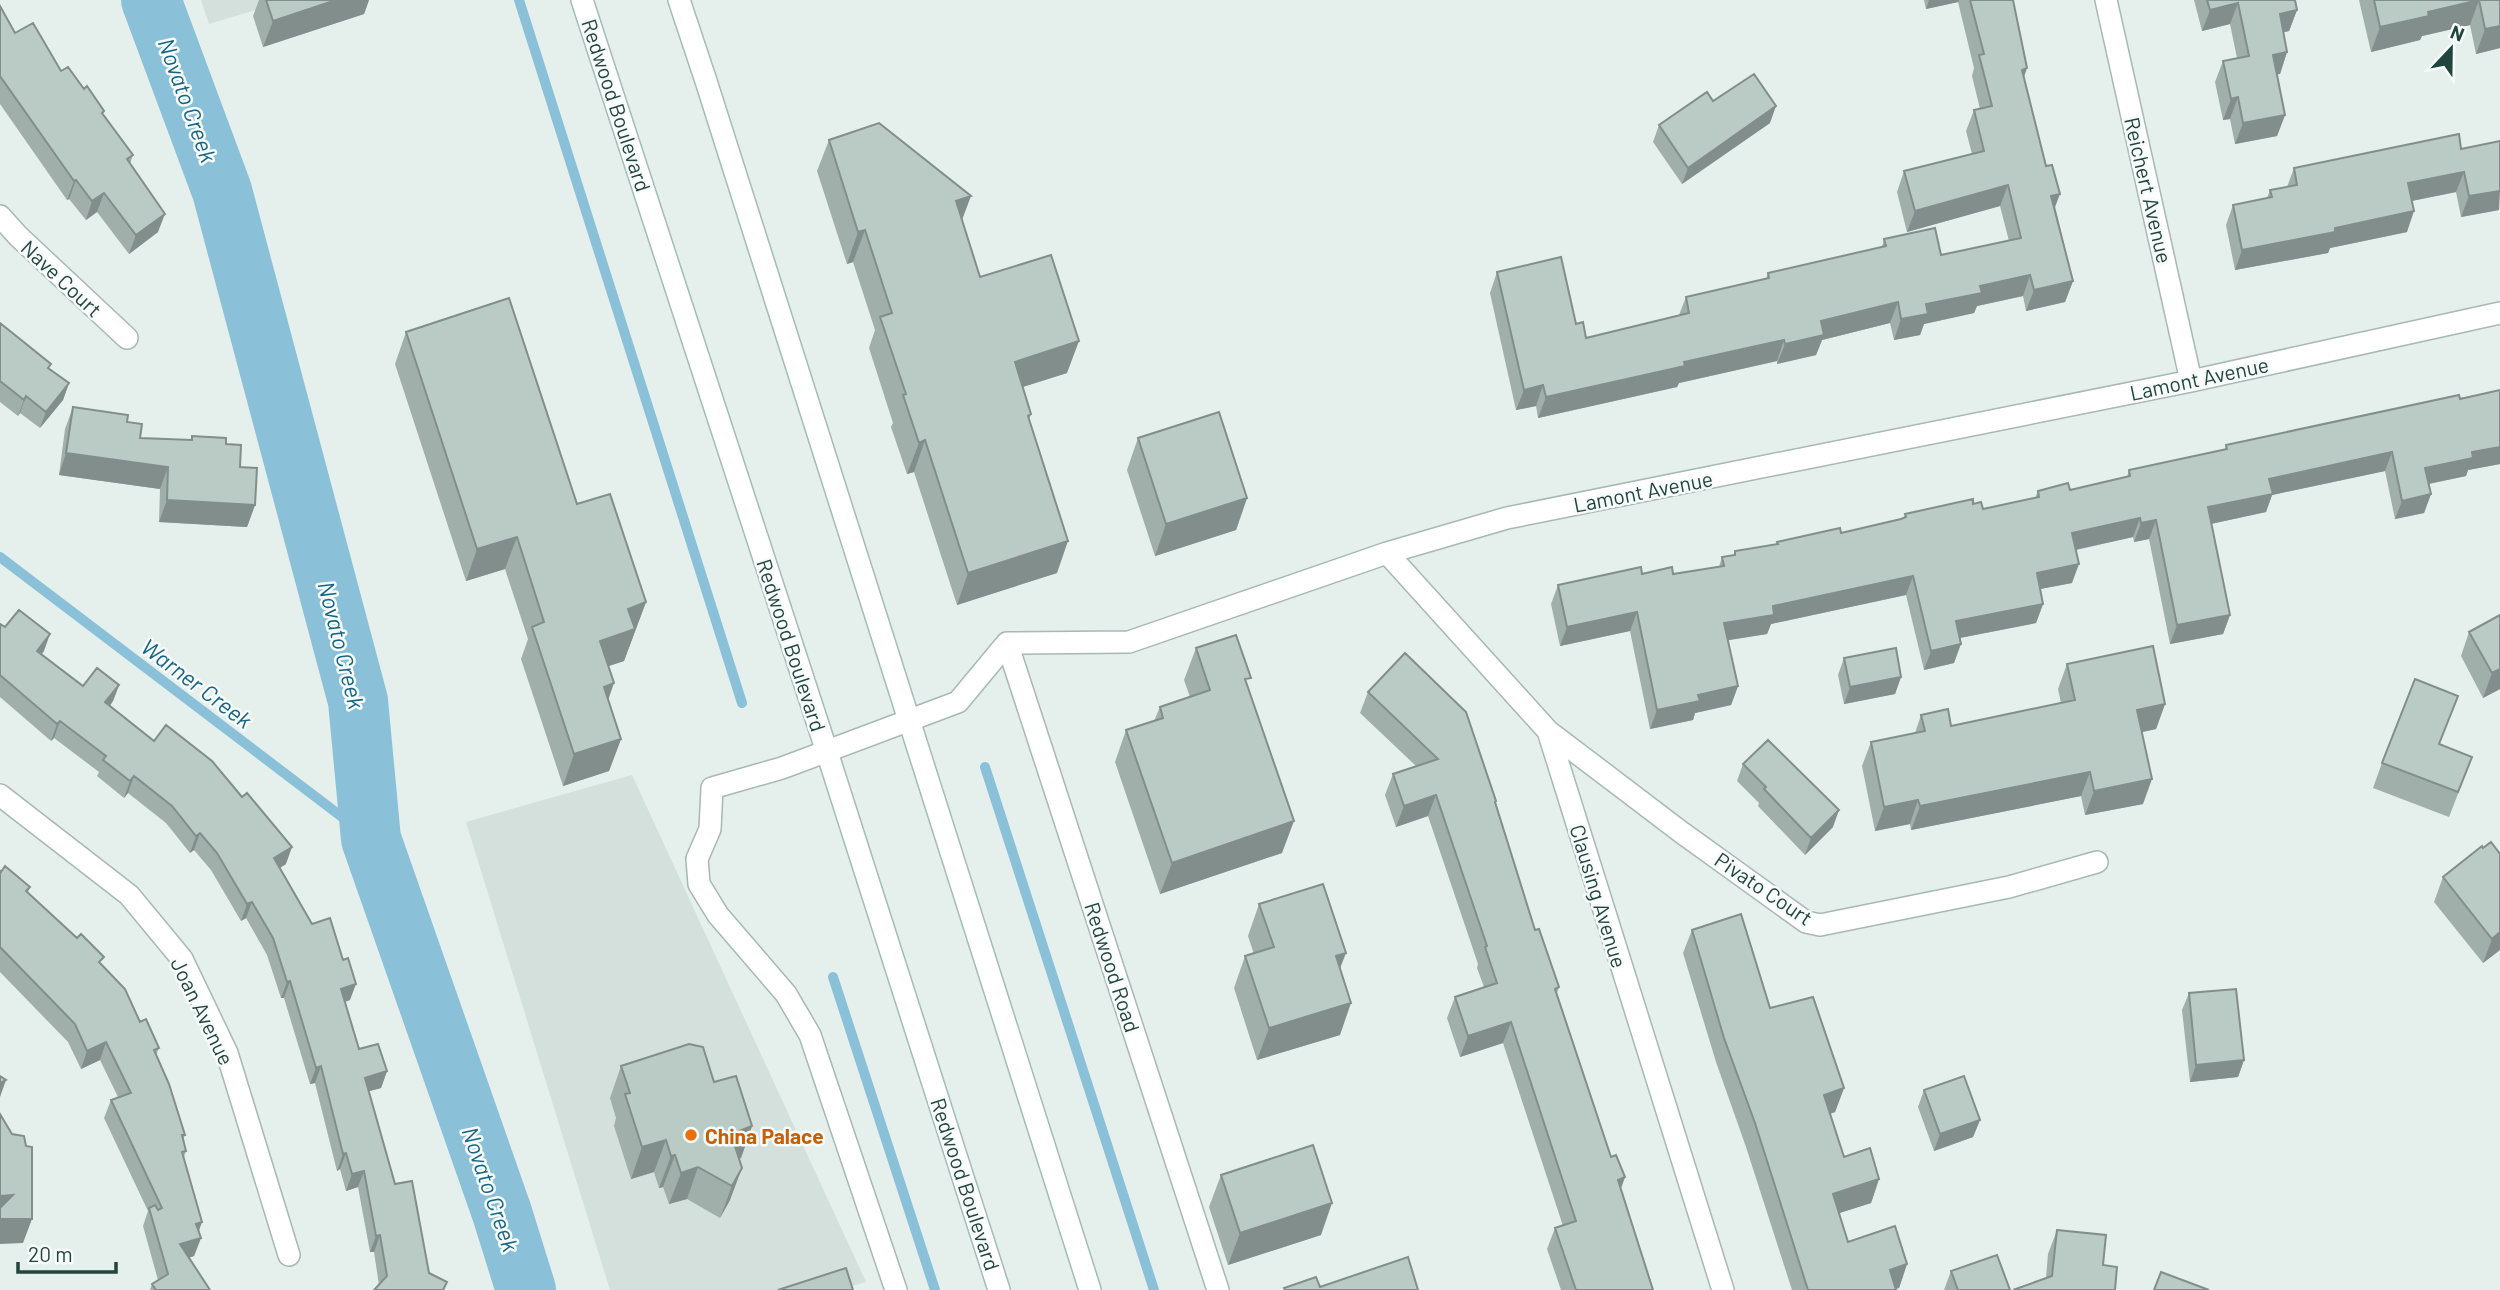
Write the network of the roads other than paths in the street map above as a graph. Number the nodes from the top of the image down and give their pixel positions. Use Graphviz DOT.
graph roads {
  1 [pos="582,0"];
  2 [pos="679,0"];
  3 [pos="2106,0"];
  4 [pos="0,216"];
  5 [pos="2500,313"];
  6 [pos="127,338"];
  7 [pos="2191,381"];
  8 [pos="1387,553"];
  9 [pos="1007,643"];
  10 [pos="908,720"];
  11 [pos="1548,731"];
  12 [pos="827,752"];
  13 [pos="0,795"];
  14 [pos="2097,862"];
  15 [pos="289,1255"];
  16 [pos="896,1290"];
  17 [pos="999,1290"];
  18 [pos="1090,1290"];
  19 [pos="1218,1290"];
  20 [pos="1723,1290"];
  1 -- 12 [label="street, Redwood Boulevard"];
  2 -- 10 [label="street"];
  3 -- 7 [label="street, Reichert Avenue"];
  4 -- 6 [label="street, Nave Court"];
  5 -- 7 [label="street, Lamont Avenue"];
  7 -- 8 [label="street, Lamont Avenue"];
  8 -- 9 [label="street, Lamont Avenue"];
  8 -- 11 [label="street, Clausing Avenue"];
  9 -- 10 [label="street"];
  9 -- 19 [label="street, Redwood Road"];
  10 -- 12 [label="street"];
  10 -- 18 [label="street"];
  11 -- 14 [label="street, Pivato Court"];
  11 -- 20 [label="street, Clausing Avenue"];
  12 -- 16 [label="street"];
  12 -- 17 [label="street, Redwood Boulevard"];
  13 -- 15 [label="street, Joan Avenue"];
}
